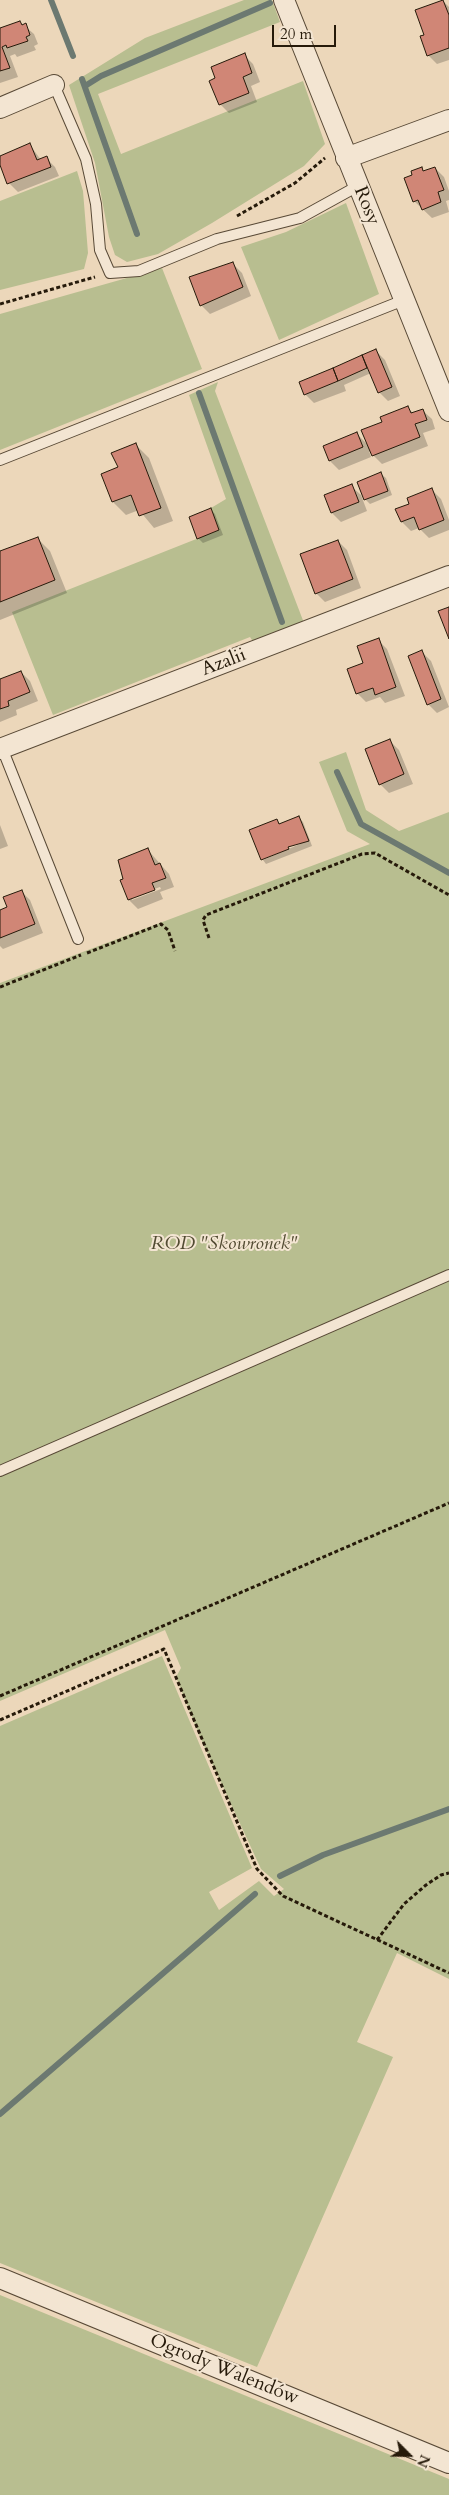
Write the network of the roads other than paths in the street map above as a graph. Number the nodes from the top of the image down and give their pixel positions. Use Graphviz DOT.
graph roads {
  1 [pos="284,0"];
  2 [pos="54,86"];
  3 [pos="0,108"];
  4 [pos="449,120"];
  5 [pos="344,151"];
  6 [pos="358,186"];
  7 [pos="404,300"];
  8 [pos="449,411"];
  9 [pos="0,460"];
  10 [pos="449,576"];
  11 [pos="1,749"];
  12 [pos="78,938"];
  13 [pos="449,1275"];
  14 [pos="0,1471"];
  15 [pos="0,2278"];
  16 [pos="449,2462"];
  1 -- 5 [label="street, Rosy"];
  2 -- 3 [label="street"];
  2 -- 6 [label="lane"];
  4 -- 5 [label="street"];
  5 -- 6 [label="street, Rosy"];
  6 -- 7 [label="street, Rosy"];
  7 -- 8 [label="street, Rosy"];
  7 -- 9 [label="lane"];
  10 -- 11 [label="street, Azalii"];
  11 -- 12 [label="lane"];
  13 -- 14 [label="lane"];
  15 -- 16 [label="street, Ogrody Walendów"];
}
